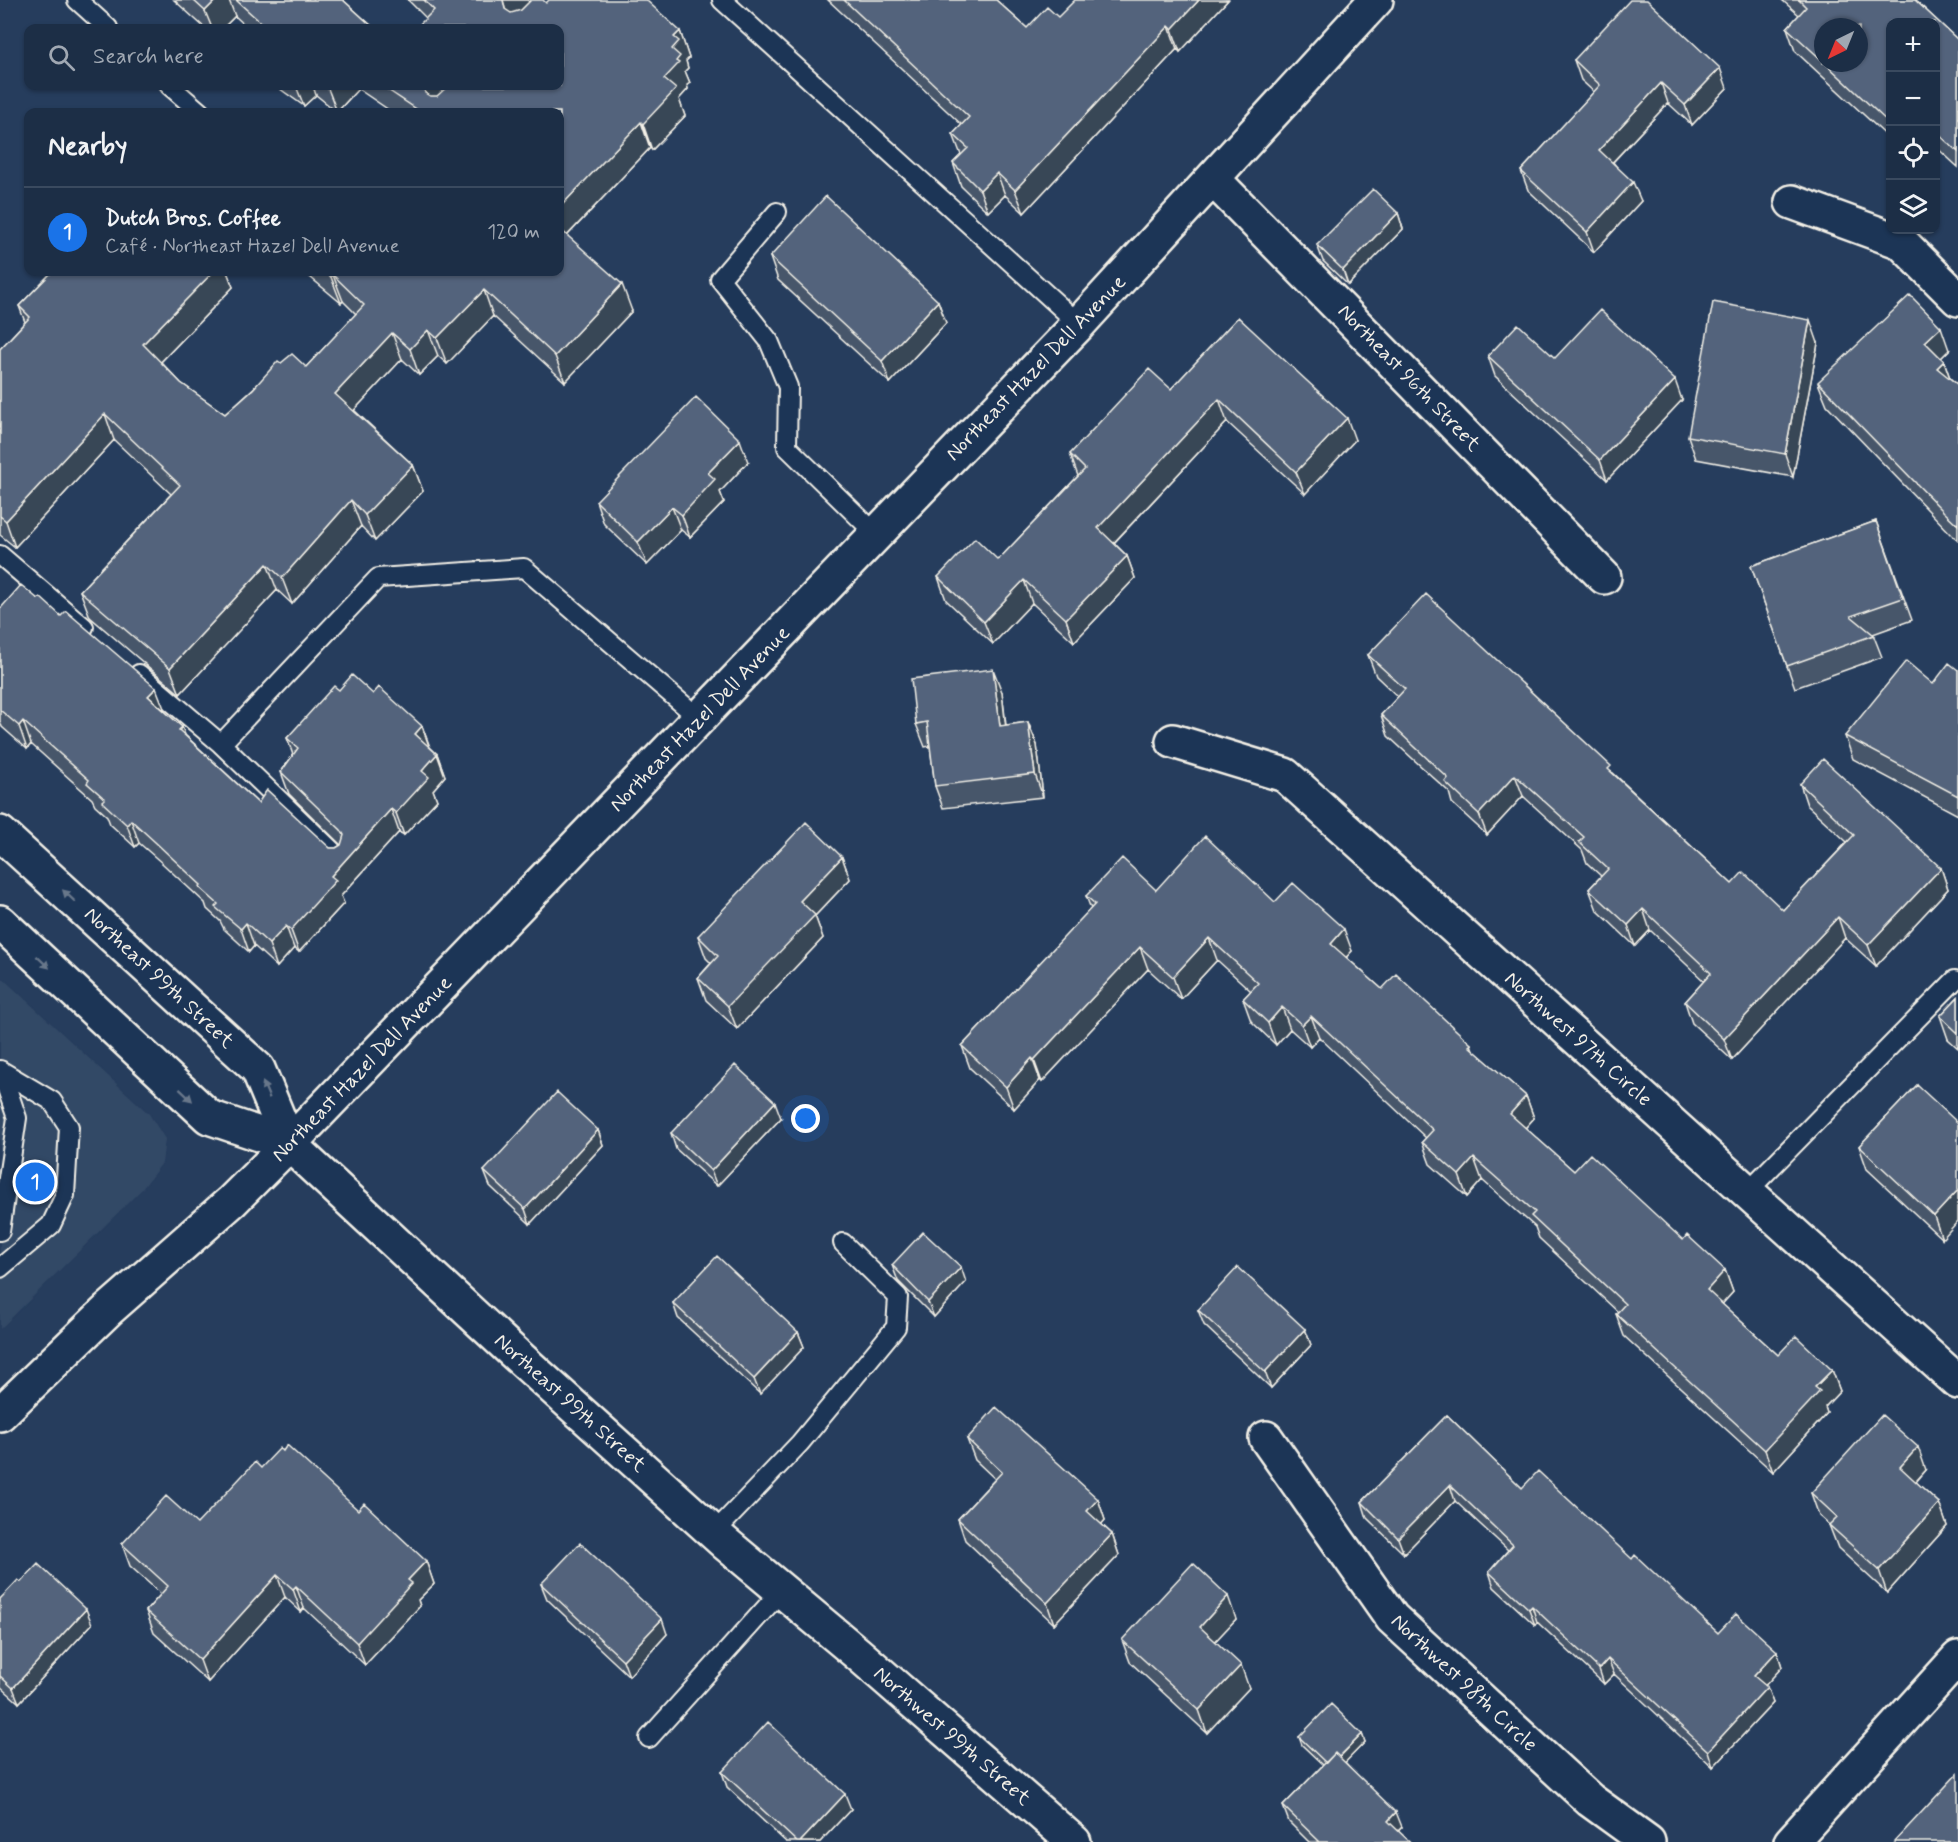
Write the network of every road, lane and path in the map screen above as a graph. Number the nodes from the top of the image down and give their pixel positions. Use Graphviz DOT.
graph roads {
  1 [pos="77,0"];
  2 [pos="722,0"];
  3 [pos="1362,5"];
  4 [pos="104,24"];
  5 [pos="175,90"];
  6 [pos="195,108"];
  7 [pos="1213,179"];
  8 [pos="1792,202"];
  9 [pos="777,212"];
  10 [pos="1958,299"];
  11 [pos="1080,324"];
  12 [pos="876,534"];
  13 [pos="0,555"];
  14 [pos="1604,577"];
  15 [pos="97,638"];
  16 [pos="124,661"];
  17 [pos="700,719"];
  18 [pos="1173,741"];
  19 [pos="221,744"];
  20 [pos="0,833"];
  21 [pos="341,860"];
  22 [pos="0,922"];
  23 [pos="1955,980"];
  24 [pos="1,1070"];
  25 [pos="289,1144"];
  26 [pos="1748,1192"];
  27 [pos="1,1224"];
  28 [pos="843,1243"];
  29 [pos="0,1268"];
  30 [pos="1958,1382"];
  31 [pos="0,1414"];
  32 [pos="1266,1438"];
  33 [pos="714,1533"];
  34 [pos="782,1590"];
  35 [pos="858,1654"];
  36 [pos="1958,1658"];
  37 [pos="649,1738"];
  38 [pos="1074,1842"];
  39 [pos="1648,1842"];
  40 [pos="1791,1842"];
  1 -- 4 [label="lane"];
  2 -- 11 [label="lane"];
  3 -- 7 [label="main road, Northeast Hazel Dell Avenue"];
  5 -- 6 [label="lane"];
  7 -- 11 [label="main road, Northeast Hazel Dell Avenue"];
  7 -- 14 [label="main road, Northeast 96th Street"];
  8 -- 10 [label="main road"];
  9 -- 12 [label="lane"];
  11 -- 12 [label="main road, Northeast Hazel Dell Avenue"];
  12 -- 17 [label="main road, Northeast Hazel Dell Avenue"];
  13 -- 15 [label="lane"];
  16 -- 19 [label="lane"];
  17 -- 19 [label="lane"];
  17 -- 25 [label="main road, Northeast Hazel Dell Avenue"];
  18 -- 26 [label="main road, Northwest 97th Circle"];
  19 -- 21 [label="lane"];
  25 -- 20 [label="main road, Northeast 99th Street, one-way"];
  22 -- 25 [label="main road, Northeast 99th Street, one-way"];
  23 -- 26 [label="lane"];
  24 -- 27 [label="lane"];
  24 -- 29 [label="lane"];
  25 -- 31 [label="main road, Northeast Hazel Dell Avenue"];
  25 -- 33 [label="main road, Northeast 99th Street"];
  26 -- 30 [label="main road, Northwest 97th Circle"];
  28 -- 33 [label="lane"];
  32 -- 39 [label="main road, Northwest 98th Circle"];
  33 -- 34 [label="main road, Northeast 99th Street"];
  34 -- 35 [label="main road, Northeast 99th Street"];
  34 -- 37 [label="lane"];
  35 -- 38 [label="main road, Northwest 99th Street"];
  36 -- 40 [label="main road"];
}
